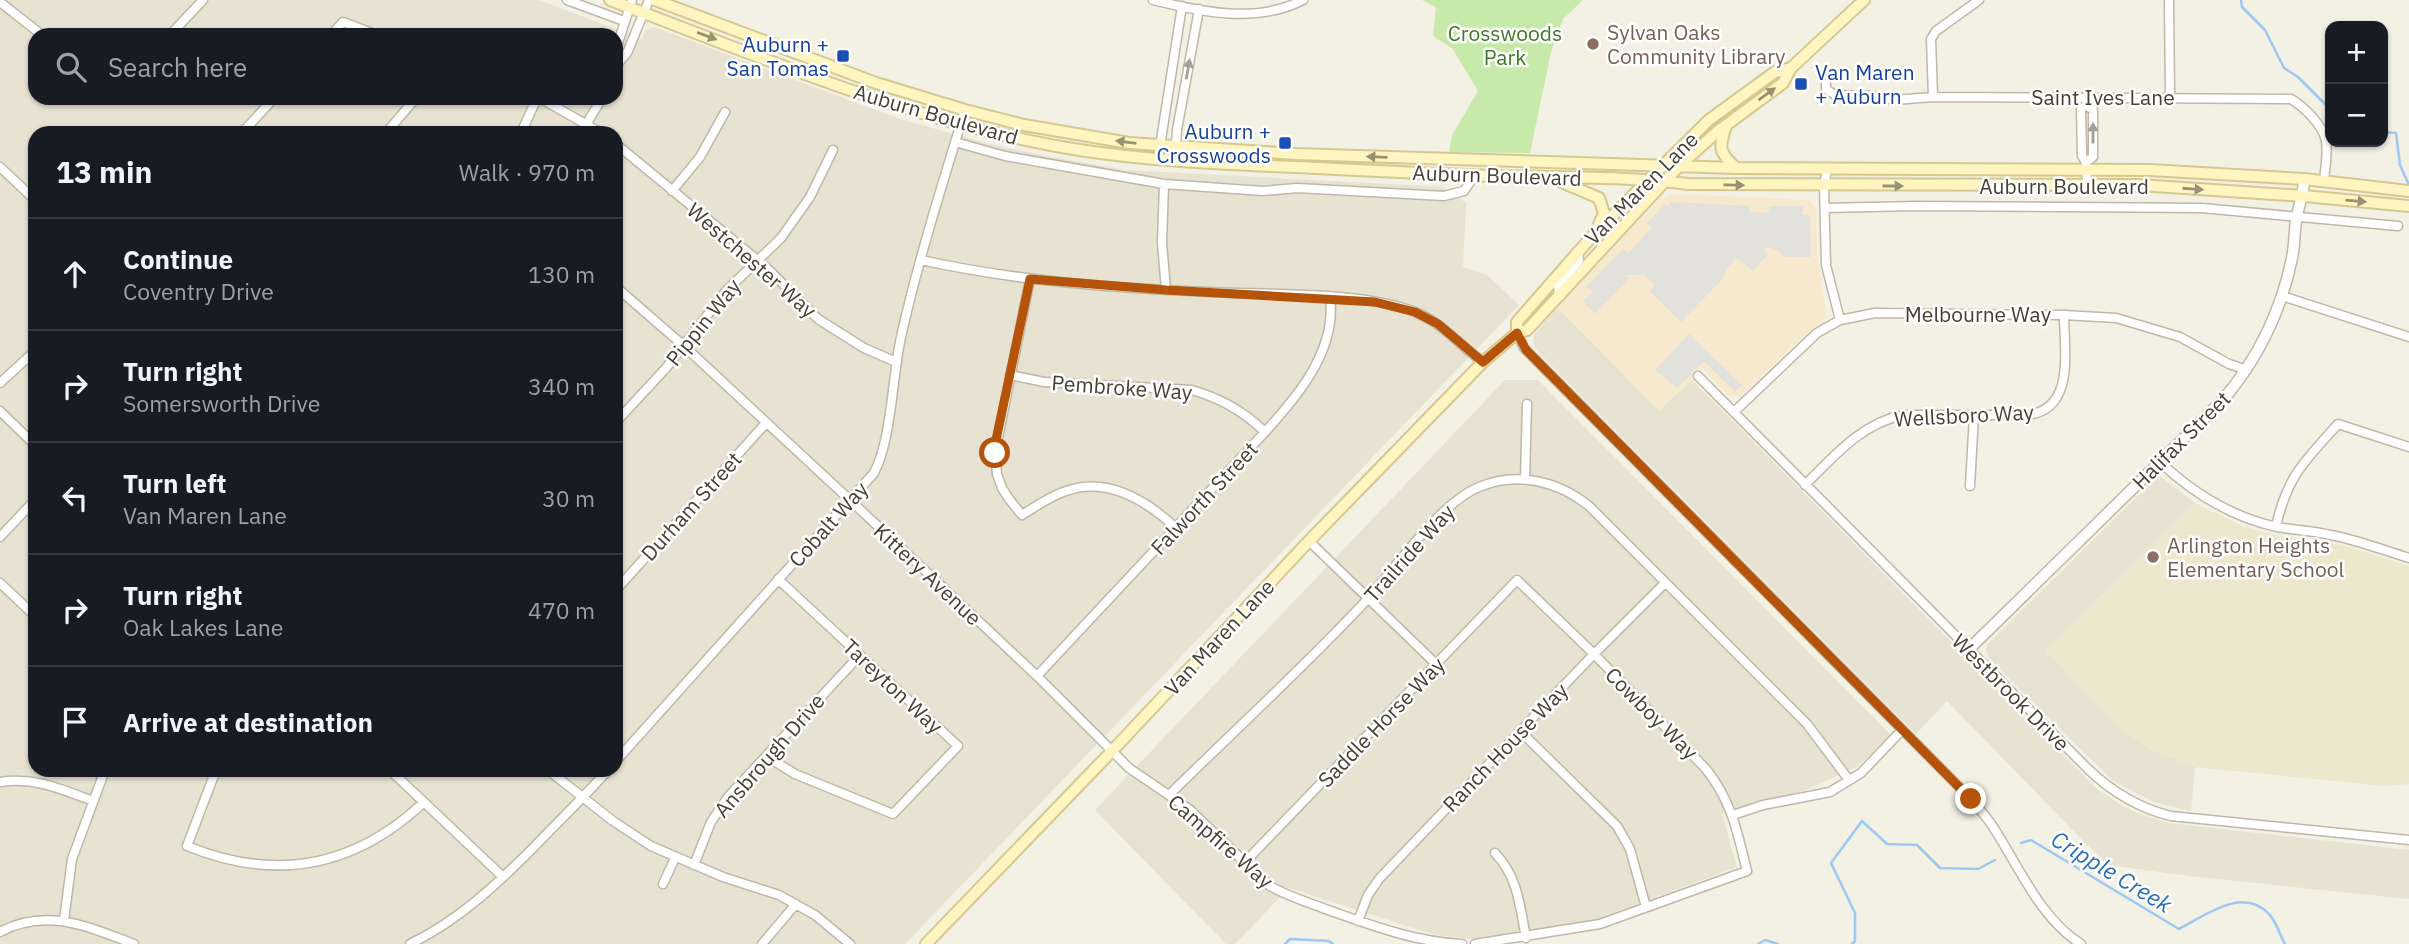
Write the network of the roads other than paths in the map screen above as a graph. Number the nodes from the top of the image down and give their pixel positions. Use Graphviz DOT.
graph roads {
  1 [pos="567,0"];
  2 [pos="610,0"];
  3 [pos="649,0"];
  4 [pos="655,0"];
  5 [pos="1153,0"];
  6 [pos="1303,0"];
  7 [pos="1864,0"];
  8 [pos="1979,0"];
  9 [pos="2169,0"];
  10 [pos="0,2"];
  11 [pos="198,2"];
  12 [pos="631,4"];
  13 [pos="1182,6"];
  14 [pos="1199,9"];
  15 [pos="643,12"];
  16 [pos="624,22"];
  17 [pos="33,28"];
  18 [pos="176,28"];
  19 [pos="337,28"];
  20 [pos="359,28"];
  21 [pos="622,28"];
  22 [pos="623,58"];
  23 [pos="1791,68"];
  24 [pos="1826,84"];
  25 [pos="1933,97"];
  26 [pos="2170,97"];
  27 [pos="2087,101"];
  28 [pos="268,105"];
  29 [pos="410,105"];
  30 [pos="535,105"];
  31 [pos="552,105"];
  32 [pos="598,105"];
  33 [pos="965,110"];
  34 [pos="725,113"];
  35 [pos="587,123"];
  36 [pos="1726,124"];
  37 [pos="960,125"];
  38 [pos="248,126"];
  39 [pos="392,126"];
  40 [pos="524,126"];
  41 [pos="591,126"];
  42 [pos="956,142"];
  43 [pos="1160,145"];
  44 [pos="1176,146"];
  45 [pos="623,150"];
  46 [pos="833,150"];
  47 [pos="1158,159"];
  48 [pos="1175,160"];
  49 [pos="1666,164"];
  50 [pos="1679,166"];
  51 [pos="2087,166"];
  52 [pos="0,167"];
  53 [pos="1736,168"];
  54 [pos="1827,169"];
  55 [pos="1474,176"];
  56 [pos="1550,178"];
  57 [pos="2304,179"];
  58 [pos="1651,180"];
  59 [pos="1666,181"];
  60 [pos="2324,181"];
  61 [pos="1164,184"];
  62 [pos="1824,186"];
  63 [pos="2087,186"];
  64 [pos="673,191"];
  65 [pos="2407,191"];
  66 [pos="28,193"];
  67 [pos="2304,196"];
  68 [pos="2409,206"];
  69 [pos="1825,208"];
  70 [pos="2297,217"];
  71 [pos="2398,226"];
  72 [pos="1594,234"];
  73 [pos="1577,253"];
  74 [pos="921,260"];
  75 [pos="758,261"];
  76 [pos="1030,279"];
  77 [pos="1166,290"];
  78 [pos="623,293"];
  79 [pos="1560,295"];
  80 [pos="2282,296"];
  81 [pos="1330,298"];
  82 [pos="2064,315"];
  83 [pos="1840,320"];
  84 [pos="1517,333"];
  85 [pos="2409,337"];
  86 [pos="684,346"];
  87 [pos="28,357"];
  88 [pos="896,362"];
  89 [pos="1483,362"];
  90 [pos="2246,370"];
  91 [pos="1010,375"];
  92 [pos="1698,376"];
  93 [pos="0,383"];
  94 [pos="1527,404"];
  95 [pos="0,411"];
  96 [pos="1734,412"];
  97 [pos="623,414"];
  98 [pos="1973,415"];
  99 [pos="766,423"];
  100 [pos="1265,432"];
  101 [pos="28,438"];
  102 [pos="2409,447"];
  103 [pos="2160,462"];
  104 [pos="1525,479"];
  105 [pos="1805,485"];
  106 [pos="1970,486"];
  107 [pos="850,501"];
  108 [pos="28,507"];
  109 [pos="2276,526"];
  110 [pos="1176,528"];
  111 [pos="0,537"];
  112 [pos="1309,541"];
  113 [pos="2409,558"];
  114 [pos="778,579"];
  115 [pos="1517,580"];
  116 [pos="623,582"];
  117 [pos="0,583"];
  118 [pos="1665,583"];
  119 [pos="1368,598"];
  120 [pos="28,609"];
  121 [pos="1969,649"];
  122 [pos="1594,654"];
  123 [pos="860,655"];
  124 [pos="1436,664"];
  125 [pos="1037,676"];
  126 [pos="1902,730"];
  127 [pos="1520,732"];
  128 [pos="1112,751"];
  129 [pos="623,753"];
  130 [pos="766,756"];
  131 [pos="102,777"];
  132 [pos="213,777"];
  133 [pos="397,777"];
  134 [pos="557,777"];
  135 [pos="602,777"];
  136 [pos="1849,780"];
  137 [pos="0,782"];
  138 [pos="1169,795"];
  139 [pos="584,797"];
  140 [pos="93,801"];
  141 [pos="424,803"];
  142 [pos="1733,815"];
  143 [pos="2409,840"];
  144 [pos="1494,853"];
  145 [pos="675,858"];
  146 [pos="1244,863"];
  147 [pos="694,865"];
  148 [pos="503,877"];
  149 [pos="663,884"];
  150 [pos="796,904"];
  151 [pos="1646,907"];
  152 [pos="64,920"];
  153 [pos="1358,920"];
  154 [pos="0,932"];
  155 [pos="1525,938"];
  156 [pos="131,943"];
  157 [pos="410,944"];
  158 [pos="762,944"];
  159 [pos="850,944"];
  160 [pos="926,944"];
  161 [pos="1462,944"];
  162 [pos="1475,944"];
  163 [pos="2081,944"];
  1 -- 16 [label="street"];
  2 -- 12 [label="main road, Auburn Boulevard"];
  3 -- 15 [label="street"];
  4 -- 33 [label="main road, Auburn Boulevard"];
  5 -- 13 [label="street"];
  6 -- 14 [label="street"];
  7 -- 23 [label="main road, Van Maren Lane"];
  8 -- 25 [label="street"];
  9 -- 26 [label="street"];
  10 -- 17 [label="street"];
  11 -- 18 [label="street"];
  12 -- 15 [label="main road, Auburn Boulevard"];
  12 -- 16 [label="street"];
  13 -- 14 [label="street"];
  13 -- 43 [label="street"];
  44 -- 14 [label="street, one-way"];
  15 -- 22 [label="street"];
  15 -- 37 [label="main road, Auburn Boulevard, one-way"];
  16 -- 21 [label="street"];
  19 -- 20 [label="street"];
  36 -- 23 [label="main road, Van Maren Lane, one-way"];
  23 -- 49 [label="main road, Van Maren Lane"];
  24 -- 25 [label="street, Saint Ives Lane"];
  25 -- 27 [label="street, Saint Ives Lane"];
  26 -- 27 [label="street, Saint Ives Lane"];
  26 -- 60 [label="street, Saint Ives Lane"];
  27 -- 51 [label="street"];
  28 -- 38 [label="street"];
  29 -- 39 [label="street"];
  30 -- 40 [label="street"];
  31 -- 35 [label="street"];
  32 -- 35 [label="street"];
  33 -- 37 [label="street, Cobalt Way"];
  43 -- 33 [label="main road, Auburn Boulevard, one-way"];
  34 -- 64 [label="street"];
  35 -- 41 [label="street"];
  36 -- 50 [label="main road, Van Maren Lane"];
  36 -- 53 [label="main road"];
  37 -- 42 [label="street, Cobalt Way"];
  37 -- 47 [label="main road, Auburn Boulevard"];
  42 -- 61 [label="street"];
  42 -- 74 [label="street, Cobalt Way"];
  43 -- 44 [label="main road, Auburn Boulevard"];
  43 -- 47 [label="street"];
  44 -- 48 [label="street"];
  49 -- 44 [label="main road, Auburn Boulevard, one-way"];
  45 -- 64 [label="street, Westchester Way"];
  46 -- 75 [label="street, Pippin Way"];
  47 -- 48 [label="main road, Auburn Boulevard"];
  48 -- 55 [label="main road, Auburn Boulevard"];
  49 -- 50 [label="main road, Auburn Boulevard"];
  49 -- 58 [label="main road, Van Maren Lane"];
  50 -- 53 [label="main road, Auburn Boulevard"];
  50 -- 59 [label="main road, Van Maren Lane"];
  51 -- 54 [label="main road, Auburn Boulevard"];
  51 -- 57 [label="main road, Auburn Boulevard"];
  51 -- 63 [label="street"];
  52 -- 66 [label="street"];
  53 -- 54 [label="main road, Auburn Boulevard"];
  54 -- 62 [label="street"];
  55 -- 56 [label="main road, Auburn Boulevard"];
  55 -- 61 [label="street"];
  56 -- 58 [label="main road, Auburn Boulevard"];
  56 -- 72 [label="main road"];
  57 -- 60 [label="main road, Auburn Boulevard"];
  57 -- 67 [label="street, Halifax Street"];
  58 -- 59 [label="main road, Auburn Boulevard"];
  58 -- 72 [label="main road, Van Maren Lane"];
  59 -- 62 [label="main road, Auburn Boulevard, one-way"];
  59 -- 79 [label="main road, Van Maren Lane"];
  60 -- 65 [label="main road, Auburn Boulevard"];
  61 -- 77 [label="street"];
  62 -- 63 [label="main road, Auburn Boulevard, one-way"];
  62 -- 69 [label="street"];
  63 -- 67 [label="main road, Auburn Boulevard, one-way"];
  64 -- 75 [label="street, Westchester Way"];
  67 -- 68 [label="main road, Auburn Boulevard, one-way"];
  67 -- 70 [label="street, Halifax Street"];
  69 -- 70 [label="street"];
  69 -- 83 [label="street"];
  70 -- 71 [label="street"];
  70 -- 80 [label="street, Halifax Street"];
  72 -- 73 [label="main road, Van Maren Lane"];
  73 -- 79 [label="street"];
  73 -- 84 [label="main road, Van Maren Lane"];
  74 -- 76 [label="street"];
  74 -- 88 [label="street, Cobalt Way"];
  75 -- 86 [label="street, Pippin Way"];
  75 -- 88 [label="street, Westchester Way"];
  76 -- 77 [label="street"];
  76 -- 91 [label="street"];
  77 -- 81 [label="street"];
  78 -- 86 [label="street, Kittery Avenue"];
  79 -- 84 [label="main road, Van Maren Lane"];
  80 -- 85 [label="street"];
  80 -- 90 [label="street, Halifax Street"];
  81 -- 89 [label="street"];
  81 -- 100 [label="street, Falworth Street"];
  82 -- 83 [label="street, Melbourne Way"];
  82 -- 90 [label="street, Melbourne Way"];
  82 -- 98 [label="street, Wellsboro Way"];
  83 -- 96 [label="street, Melbourne Way"];
  84 -- 89 [label="main road, Van Maren Lane"];
  84 -- 126 [label="street"];
  86 -- 97 [label="street, Pippin Way"];
  86 -- 99 [label="street, Kittery Avenue"];
  87 -- 93 [label="street"];
  88 -- 107 [label="street, Cobalt Way"];
  89 -- 112 [label="main road, Van Maren Lane"];
  90 -- 103 [label="street, Halifax Street"];
  91 -- 100 [label="street, Pembroke Way"];
  91 -- 110 [label="street"];
  92 -- 96 [label="street, Westbrook Drive"];
  94 -- 104 [label="street"];
  95 -- 101 [label="street"];
  96 -- 105 [label="street, Westbrook Drive"];
  98 -- 105 [label="street, Wellsboro Way"];
  98 -- 106 [label="street"];
  99 -- 107 [label="street, Kittery Avenue"];
  99 -- 116 [label="street, Durham Street"];
  100 -- 110 [label="street, Falworth Street"];
  102 -- 109 [label="street"];
  103 -- 109 [label="street"];
  103 -- 121 [label="street, Halifax Street"];
  104 -- 118 [label="street, Trailride Way"];
  104 -- 119 [label="street, Trailride Way"];
  105 -- 121 [label="street, Westbrook Drive"];
  107 -- 114 [label="street, Cobalt Way"];
  107 -- 125 [label="street, Kittery Avenue"];
  108 -- 111 [label="street"];
  109 -- 113 [label="street"];
  110 -- 125 [label="street, Falworth Street"];
  112 -- 119 [label="street"];
  112 -- 128 [label="main road, Van Maren Lane"];
  114 -- 123 [label="street, Tareyton Way"];
  114 -- 129 [label="street, Cobalt Way"];
  115 -- 122 [label="street, Cowboy Way"];
  115 -- 124 [label="street, Saddle Horse Way"];
  117 -- 120 [label="street"];
  118 -- 122 [label="street, Ranch House Way"];
  118 -- 136 [label="street, Trailride Way"];
  119 -- 124 [label="street"];
  119 -- 138 [label="street, Trailride Way"];
  121 -- 143 [label="street, Westbrook Drive"];
  122 -- 127 [label="street, Ranch House Way"];
  122 -- 142 [label="street, Cowboy Way"];
  123 -- 130 [label="street, Ansbrough Drive"];
  123 -- 130 [label="street, Tareyton Way"];
  124 -- 146 [label="street, Saddle Horse Way"];
  125 -- 128 [label="street, Kittery Avenue"];
  126 -- 136 [label="street"];
  126 -- 163 [label="street"];
  127 -- 151 [label="street"];
  127 -- 153 [label="street, Ranch House Way"];
  128 -- 138 [label="street, Campfire Way"];
  128 -- 160 [label="main road, Van Maren Lane"];
  130 -- 147 [label="street, Ansbrough Drive"];
  131 -- 140 [label="street"];
  132 -- 141 [label="street"];
  133 -- 141 [label="street"];
  134 -- 139 [label="street"];
  135 -- 139 [label="street"];
  136 -- 142 [label="street"];
  137 -- 140 [label="street"];
  138 -- 146 [label="street, Campfire Way"];
  139 -- 145 [label="street"];
  139 -- 148 [label="street"];
  140 -- 152 [label="street"];
  141 -- 148 [label="street"];
  142 -- 151 [label="street, Cowboy Way"];
  144 -- 155 [label="street"];
  145 -- 147 [label="street"];
  145 -- 149 [label="street"];
  146 -- 153 [label="street, Campfire Way"];
  147 -- 150 [label="street"];
  148 -- 157 [label="street"];
  150 -- 158 [label="street"];
  150 -- 159 [label="street"];
  151 -- 155 [label="street"];
  152 -- 154 [label="street"];
  152 -- 156 [label="street"];
  153 -- 161 [label="street, Campfire Way"];
  155 -- 162 [label="street"];
}
